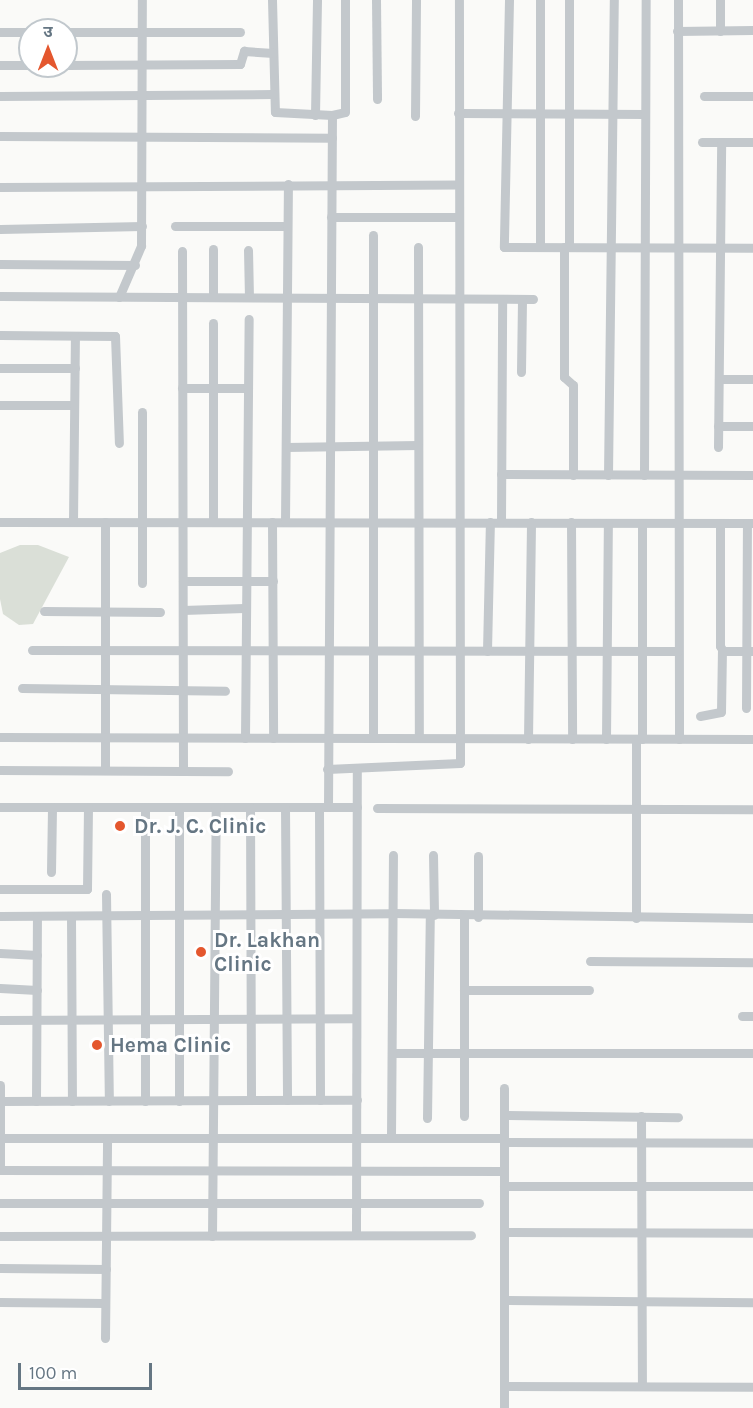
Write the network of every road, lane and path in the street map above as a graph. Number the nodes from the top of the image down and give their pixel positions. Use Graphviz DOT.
graph roads {
  1 [pos="142,0"];
  2 [pos="273,0"];
  3 [pos="317,0"];
  4 [pos="345,0"];
  5 [pos="376,0"];
  6 [pos="416,0"];
  7 [pos="459,0"];
  8 [pos="509,0"];
  9 [pos="540,0"];
  10 [pos="569,0"];
  11 [pos="614,0"];
  12 [pos="646,0"];
  13 [pos="678,0"];
  14 [pos="720,0"];
  15 [pos="753,30"];
  16 [pos="677,31"];
  17 [pos="720,31"];
  18 [pos="0,32"];
  19 [pos="18,32"];
  20 [pos="78,32"];
  21 [pos="142,32"];
  22 [pos="240,32"];
  23 [pos="273,53"];
  24 [pos="0,65"];
  25 [pos="18,65"];
  26 [pos="78,65"];
  27 [pos="142,65"];
  28 [pos="273,94"];
  29 [pos="142,95"];
  30 [pos="0,96"];
  31 [pos="704,96"];
  32 [pos="753,96"];
  33 [pos="376,99"];
  34 [pos="458,113"];
  35 [pos="645,114"];
  36 [pos="315,115"];
  37 [pos="332,115"];
  38 [pos="507,115"];
  39 [pos="538,115"];
  40 [pos="569,115"];
  41 [pos="614,115"];
  42 [pos="415,116"];
  43 [pos="0,136"];
  44 [pos="142,137"];
  45 [pos="332,138"];
  46 [pos="702,142"];
  47 [pos="721,142"];
  48 [pos="753,142"];
  49 [pos="142,184"];
  50 [pos="288,184"];
  51 [pos="331,184"];
  52 [pos="458,185"];
  53 [pos="0,186"];
  54 [pos="331,217"];
  55 [pos="458,217"];
  56 [pos="142,226"];
  57 [pos="175,226"];
  58 [pos="287,226"];
  59 [pos="0,229"];
  60 [pos="373,235"];
  61 [pos="418,247"];
  62 [pos="540,247"];
  63 [pos="567,247"];
  64 [pos="613,248"];
  65 [pos="645,248"];
  66 [pos="678,248"];
  67 [pos="721,248"];
  68 [pos="753,248"];
  69 [pos="213,249"];
  70 [pos="248,250"];
  71 [pos="182,251"];
  72 [pos="0,264"];
  73 [pos="135,265"];
  74 [pos="0,296"];
  75 [pos="119,297"];
  76 [pos="182,297"];
  77 [pos="213,297"];
  78 [pos="249,297"];
  79 [pos="287,298"];
  80 [pos="330,298"];
  81 [pos="373,298"];
  82 [pos="417,298"];
  83 [pos="463,298"];
  84 [pos="502,299"];
  85 [pos="522,299"];
  86 [pos="533,299"];
  87 [pos="249,319"];
  88 [pos="213,323"];
  89 [pos="0,335"];
  90 [pos="75,336"];
  91 [pos="0,368"];
  92 [pos="75,368"];
  93 [pos="521,372"];
  94 [pos="719,379"];
  95 [pos="753,379"];
  96 [pos="182,387"];
  97 [pos="213,388"];
  98 [pos="248,388"];
  99 [pos="0,405"];
  100 [pos="74,405"];
  101 [pos="141,412"];
  102 [pos="718,426"];
  103 [pos="753,426"];
  104 [pos="119,443"];
  105 [pos="418,445"];
  106 [pos="286,447"];
  107 [pos="329,447"];
  108 [pos="374,447"];
  109 [pos="718,447"];
  110 [pos="501,474"];
  111 [pos="573,475"];
  112 [pos="608,475"];
  113 [pos="644,475"];
  114 [pos="680,475"];
  115 [pos="753,475"];
  116 [pos="0,522"];
  117 [pos="73,522"];
  118 [pos="105,522"];
  119 [pos="142,522"];
  120 [pos="182,522"];
  121 [pos="213,522"];
  122 [pos="246,522"];
  123 [pos="272,522"];
  124 [pos="285,522"];
  125 [pos="329,522"];
  126 [pos="374,522"];
  127 [pos="420,522"];
  128 [pos="461,522"];
  129 [pos="490,522"];
  130 [pos="501,522"];
  131 [pos="531,522"];
  132 [pos="571,522"];
  133 [pos="608,523"];
  134 [pos="642,523"];
  135 [pos="680,523"];
  136 [pos="720,523"];
  137 [pos="750,523"];
  138 [pos="183,581"];
  139 [pos="244,581"];
  140 [pos="273,581"];
  141 [pos="142,583"];
  142 [pos="244,608"];
  143 [pos="183,610"];
  144 [pos="44,611"];
  145 [pos="105,612"];
  146 [pos="160,612"];
  147 [pos="33,650"];
  148 [pos="105,650"];
  149 [pos="244,650"];
  150 [pos="273,650"];
  151 [pos="328,650"];
  152 [pos="374,650"];
  153 [pos="183,651"];
  154 [pos="420,651"];
  155 [pos="461,651"];
  156 [pos="487,651"];
  157 [pos="531,651"];
  158 [pos="571,651"];
  159 [pos="606,651"];
  160 [pos="641,651"];
  161 [pos="678,651"];
  162 [pos="722,651"];
  163 [pos="749,651"];
  164 [pos="22,688"];
  165 [pos="105,689"];
  166 [pos="183,690"];
  167 [pos="225,691"];
  168 [pos="746,708"];
  169 [pos="700,716"];
  170 [pos="0,737"];
  171 [pos="105,738"];
  172 [pos="183,738"];
  173 [pos="245,738"];
  174 [pos="273,738"];
  175 [pos="326,738"];
  176 [pos="373,738"];
  177 [pos="419,738"];
  178 [pos="462,739"];
  179 [pos="528,739"];
  180 [pos="572,739"];
  181 [pos="606,739"];
  182 [pos="639,739"];
  183 [pos="679,739"];
  184 [pos="753,739"];
  185 [pos="327,769"];
  186 [pos="357,769"];
  187 [pos="0,770"];
  188 [pos="105,770"];
  189 [pos="183,771"];
  190 [pos="228,771"];
  191 [pos="0,807"];
  192 [pos="52,807"];
  193 [pos="88,807"];
  194 [pos="146,807"];
  195 [pos="216,807"];
  196 [pos="250,807"];
  197 [pos="285,807"];
  198 [pos="323,807"];
  199 [pos="357,807"];
  200 [pos="179,808"];
  201 [pos="377,808"];
  202 [pos="638,809"];
  203 [pos="753,809"];
  204 [pos="393,855"];
  205 [pos="433,855"];
  206 [pos="478,856"];
  207 [pos="51,872"];
  208 [pos="0,889"];
  209 [pos="106,894"];
  210 [pos="392,913"];
  211 [pos="108,914"];
  212 [pos="145,914"];
  213 [pos="178,914"];
  214 [pos="432,914"];
  215 [pos="215,915"];
  216 [pos="250,915"];
  217 [pos="283,915"];
  218 [pos="320,915"];
  219 [pos="358,915"];
  220 [pos="0,916"];
  221 [pos="37,916"];
  222 [pos="71,916"];
  223 [pos="464,917"];
  224 [pos="478,917"];
  225 [pos="636,918"];
  226 [pos="753,918"];
  227 [pos="0,953"];
  228 [pos="37,955"];
  229 [pos="590,961"];
  230 [pos="753,962"];
  231 [pos="0,988"];
  232 [pos="37,990"];
  233 [pos="464,990"];
  234 [pos="589,990"];
  235 [pos="742,1016"];
  236 [pos="753,1016"];
  237 [pos="144,1018"];
  238 [pos="178,1018"];
  239 [pos="214,1018"];
  240 [pos="250,1018"];
  241 [pos="285,1018"];
  242 [pos="320,1018"];
  243 [pos="356,1018"];
  244 [pos="37,1019"];
  245 [pos="72,1019"];
  246 [pos="108,1019"];
  247 [pos="0,1020"];
  248 [pos="392,1053"];
  249 [pos="427,1053"];
  250 [pos="464,1053"];
  251 [pos="753,1053"];
  252 [pos="0,1085"];
  253 [pos="504,1088"];
  254 [pos="213,1100"];
  255 [pos="251,1100"];
  256 [pos="287,1100"];
  257 [pos="320,1100"];
  258 [pos="357,1100"];
  259 [pos="0,1101"];
  260 [pos="36,1101"];
  261 [pos="72,1101"];
  262 [pos="108,1101"];
  263 [pos="145,1101"];
  264 [pos="179,1101"];
  265 [pos="504,1115"];
  266 [pos="464,1116"];
  267 [pos="641,1116"];
  268 [pos="678,1116"];
  269 [pos="427,1118"];
  270 [pos="213,1137"];
  271 [pos="357,1137"];
  272 [pos="391,1137"];
  273 [pos="0,1138"];
  274 [pos="107,1138"];
  275 [pos="504,1140"];
  276 [pos="642,1142"];
  277 [pos="753,1143"];
  278 [pos="0,1170"];
  279 [pos="106,1171"];
  280 [pos="213,1171"];
  281 [pos="357,1171"];
  282 [pos="504,1171"];
  283 [pos="504,1186"];
  284 [pos="642,1186"];
  285 [pos="753,1186"];
  286 [pos="0,1203"];
  287 [pos="213,1203"];
  288 [pos="356,1203"];
  289 [pos="479,1203"];
  290 [pos="106,1204"];
  291 [pos="504,1232"];
  292 [pos="643,1233"];
  293 [pos="753,1233"];
  294 [pos="356,1235"];
  295 [pos="471,1235"];
  296 [pos="0,1236"];
  297 [pos="106,1236"];
  298 [pos="212,1236"];
  299 [pos="0,1268"];
  300 [pos="105,1269"];
  301 [pos="504,1300"];
  302 [pos="0,1302"];
  303 [pos="643,1302"];
  304 [pos="753,1302"];
  305 [pos="105,1303"];
  306 [pos="105,1338"];
  307 [pos="504,1386"];
  308 [pos="642,1386"];
  309 [pos="753,1387"];
  310 [pos="504,1408"];
  1 -- 21 [label="street"];
  2 -- 23 [label="street"];
  3 -- 36 [label="street"];
  4 -- 37 [label="street"];
  5 -- 33 [label="street"];
  6 -- 42 [label="street"];
  7 -- 34 [label="street"];
  8 -- 38 [label="street"];
  9 -- 39 [label="street"];
  10 -- 40 [label="street"];
  11 -- 41 [label="street"];
  12 -- 35 [label="street"];
  13 -- 16 [label="street"];
  14 -- 17 [label="street"];
  15 -- 17 [label="street"];
  16 -- 17 [label="street"];
  16 -- 66 [label="street"];
  18 -- 19 [label="street"];
  20 -- 21 [label="street"];
  21 -- 22 [label="street"];
  21 -- 27 [label="street"];
  23 -- 27 [label="street"];
  23 -- 28 [label="street"];
  24 -- 25 [label="street"];
  26 -- 27 [label="street"];
  27 -- 29 [label="street"];
  28 -- 29 [label="street"];
  28 -- 36 [label="street"];
  29 -- 30 [label="street"];
  29 -- 44 [label="street"];
  31 -- 32 [label="street"];
  34 -- 38 [label="street"];
  34 -- 52 [label="street"];
  35 -- 41 [label="street"];
  35 -- 65 [label="street"];
  36 -- 37 [label="street"];
  37 -- 45 [label="street"];
  38 -- 39 [label="street"];
  38 -- 62 [label="street"];
  39 -- 40 [label="street"];
  39 -- 62 [label="street"];
  40 -- 41 [label="street"];
  40 -- 63 [label="street"];
  41 -- 64 [label="street"];
  43 -- 44 [label="street"];
  44 -- 45 [label="street"];
  44 -- 49 [label="street"];
  45 -- 51 [label="street"];
  46 -- 47 [label="street"];
  47 -- 48 [label="street"];
  47 -- 67 [label="street"];
  49 -- 50 [label="street"];
  49 -- 53 [label="street"];
  49 -- 56 [label="street"];
  50 -- 51 [label="street"];
  50 -- 58 [label="street"];
  51 -- 52 [label="street"];
  51 -- 54 [label="street"];
  52 -- 55 [label="street"];
  54 -- 55 [label="street"];
  54 -- 80 [label="street"];
  55 -- 83 [label="street"];
  56 -- 59 [label="street"];
  56 -- 73 [label="street"];
  57 -- 58 [label="street"];
  58 -- 79 [label="street"];
  60 -- 81 [label="street"];
  61 -- 82 [label="street"];
  62 -- 63 [label="street"];
  63 -- 64 [label="street"];
  63 -- 111 [label="street"];
  64 -- 65 [label="street"];
  64 -- 112 [label="street"];
  65 -- 66 [label="street"];
  65 -- 113 [label="street"];
  66 -- 67 [label="street"];
  66 -- 114 [label="street"];
  67 -- 68 [label="street"];
  67 -- 94 [label="street"];
  69 -- 77 [label="street"];
  70 -- 78 [label="street"];
  71 -- 76 [label="street"];
  72 -- 73 [label="street"];
  73 -- 75 [label="street"];
  74 -- 75 [label="street"];
  75 -- 76 [label="street"];
  76 -- 77 [label="street"];
  76 -- 96 [label="street"];
  77 -- 78 [label="street"];
  78 -- 79 [label="street"];
  79 -- 80 [label="street"];
  79 -- 106 [label="street"];
  80 -- 81 [label="street"];
  80 -- 107 [label="street"];
  81 -- 82 [label="street"];
  81 -- 108 [label="street"];
  82 -- 83 [label="street"];
  82 -- 105 [label="street"];
  83 -- 84 [label="street"];
  83 -- 128 [label="street"];
  84 -- 85 [label="street"];
  84 -- 110 [label="street"];
  85 -- 86 [label="street"];
  85 -- 93 [label="street"];
  87 -- 98 [label="street"];
  88 -- 97 [label="street"];
  89 -- 90 [label="street"];
  90 -- 92 [label="street"];
  90 -- 104 [label="street"];
  91 -- 92 [label="street"];
  92 -- 100 [label="street"];
  94 -- 95 [label="street"];
  94 -- 102 [label="street"];
  96 -- 97 [label="street"];
  96 -- 120 [label="street"];
  97 -- 98 [label="street"];
  97 -- 121 [label="street"];
  98 -- 122 [label="street"];
  99 -- 100 [label="street"];
  100 -- 117 [label="street"];
  101 -- 119 [label="street"];
  102 -- 103 [label="street"];
  102 -- 109 [label="street"];
  105 -- 108 [label="street"];
  105 -- 127 [label="street"];
  106 -- 107 [label="street"];
  106 -- 124 [label="street"];
  107 -- 108 [label="street"];
  107 -- 125 [label="street"];
  108 -- 126 [label="street"];
  110 -- 111 [label="street"];
  110 -- 130 [label="street"];
  111 -- 112 [label="street"];
  112 -- 113 [label="street"];
  113 -- 114 [label="street"];
  114 -- 115 [label="street"];
  114 -- 135 [label="street"];
  116 -- 117 [label="street"];
  117 -- 118 [label="street"];
  118 -- 119 [label="street"];
  118 -- 145 [label="street"];
  119 -- 120 [label="street"];
  119 -- 141 [label="street"];
  120 -- 121 [label="street"];
  120 -- 138 [label="street"];
  121 -- 122 [label="street"];
  122 -- 123 [label="street"];
  122 -- 139 [label="street"];
  123 -- 124 [label="street"];
  123 -- 140 [label="street"];
  124 -- 125 [label="street"];
  125 -- 126 [label="street"];
  125 -- 151 [label="street"];
  126 -- 127 [label="street"];
  126 -- 152 [label="street"];
  127 -- 128 [label="street"];
  127 -- 154 [label="street"];
  128 -- 129 [label="street"];
  128 -- 155 [label="street"];
  129 -- 130 [label="street"];
  129 -- 156 [label="street"];
  130 -- 131 [label="street"];
  131 -- 132 [label="street"];
  131 -- 157 [label="street"];
  132 -- 133 [label="street"];
  132 -- 158 [label="street"];
  133 -- 134 [label="street"];
  133 -- 159 [label="street"];
  134 -- 135 [label="street"];
  134 -- 160 [label="street"];
  135 -- 136 [label="street"];
  135 -- 161 [label="street"];
  136 -- 137 [label="street"];
  136 -- 162 [label="street"];
  137 -- 163 [label="street"];
  138 -- 139 [label="street"];
  138 -- 143 [label="street"];
  139 -- 140 [label="street"];
  139 -- 142 [label="street"];
  140 -- 150 [label="street"];
  142 -- 143 [label="street"];
  142 -- 149 [label="street"];
  143 -- 153 [label="street"];
  144 -- 145 [label="street"];
  145 -- 146 [label="street"];
  145 -- 148 [label="street"];
  147 -- 148 [label="street"];
  148 -- 153 [label="street"];
  148 -- 165 [label="street"];
  149 -- 150 [label="street"];
  149 -- 153 [label="street"];
  149 -- 173 [label="street"];
  150 -- 151 [label="street"];
  150 -- 174 [label="street"];
  151 -- 152 [label="street"];
  151 -- 175 [label="street"];
  152 -- 154 [label="street"];
  152 -- 176 [label="street"];
  153 -- 166 [label="street"];
  154 -- 155 [label="street"];
  154 -- 177 [label="street"];
  155 -- 156 [label="street"];
  155 -- 178 [label="street"];
  156 -- 157 [label="street"];
  157 -- 158 [label="street"];
  157 -- 179 [label="street"];
  158 -- 159 [label="street"];
  158 -- 180 [label="street"];
  159 -- 160 [label="street"];
  159 -- 181 [label="street"];
  160 -- 161 [label="street"];
  160 -- 182 [label="street"];
  161 -- 183 [label="street"];
  162 -- 163 [label="street"];
  162 -- 169 [label="street"];
  163 -- 168 [label="street"];
  164 -- 165 [label="street"];
  165 -- 166 [label="street"];
  165 -- 171 [label="street"];
  166 -- 167 [label="street"];
  166 -- 172 [label="street"];
  170 -- 171 [label="street"];
  171 -- 172 [label="street"];
  171 -- 188 [label="street"];
  172 -- 173 [label="street"];
  172 -- 189 [label="street"];
  173 -- 174 [label="street"];
  174 -- 175 [label="street"];
  175 -- 176 [label="street"];
  175 -- 185 [label="street"];
  176 -- 177 [label="street"];
  177 -- 178 [label="street"];
  178 -- 179 [label="street"];
  178 -- 186 [label="street"];
  179 -- 180 [label="street"];
  180 -- 181 [label="street"];
  181 -- 182 [label="street"];
  182 -- 183 [label="street"];
  182 -- 202 [label="street"];
  183 -- 184 [label="street"];
  185 -- 186 [label="street"];
  185 -- 198 [label="street"];
  186 -- 199 [label="street"];
  187 -- 188 [label="street"];
  188 -- 189 [label="street"];
  189 -- 190 [label="street"];
  191 -- 192 [label="street"];
  192 -- 193 [label="street"];
  192 -- 207 [label="street"];
  193 -- 194 [label="street"];
  193 -- 208 [label="street"];
  194 -- 200 [label="street"];
  194 -- 212 [label="street"];
  195 -- 196 [label="street"];
  195 -- 200 [label="street"];
  195 -- 215 [label="street"];
  196 -- 197 [label="street"];
  196 -- 216 [label="street"];
  197 -- 198 [label="street"];
  197 -- 217 [label="street"];
  198 -- 199 [label="street"];
  198 -- 218 [label="street"];
  199 -- 219 [label="street"];
  200 -- 213 [label="street"];
  201 -- 202 [label="street"];
  202 -- 203 [label="street"];
  202 -- 225 [label="street"];
  204 -- 210 [label="street"];
  205 -- 214 [label="street"];
  206 -- 224 [label="street"];
  209 -- 211 [label="street"];
  210 -- 214 [label="street"];
  210 -- 219 [label="street"];
  210 -- 248 [label="street"];
  211 -- 212 [label="street"];
  211 -- 222 [label="street"];
  211 -- 246 [label="street"];
  212 -- 213 [label="street"];
  212 -- 237 [label="street"];
  213 -- 215 [label="street"];
  213 -- 238 [label="street"];
  214 -- 223 [label="street"];
  214 -- 249 [label="street"];
  215 -- 216 [label="street"];
  215 -- 239 [label="street"];
  216 -- 217 [label="street"];
  216 -- 240 [label="street"];
  217 -- 218 [label="street"];
  217 -- 241 [label="street"];
  218 -- 219 [label="street"];
  218 -- 242 [label="street"];
  219 -- 243 [label="street"];
  220 -- 221 [label="street"];
  221 -- 222 [label="street"];
  221 -- 228 [label="street"];
  222 -- 245 [label="street"];
  223 -- 224 [label="street"];
  223 -- 233 [label="street"];
  224 -- 225 [label="street"];
  225 -- 226 [label="street"];
  227 -- 228 [label="street"];
  228 -- 232 [label="street"];
  229 -- 230 [label="street"];
  231 -- 232 [label="street"];
  232 -- 244 [label="street"];
  233 -- 234 [label="street"];
  233 -- 250 [label="street"];
  235 -- 236 [label="street"];
  237 -- 238 [label="street"];
  237 -- 246 [label="street"];
  237 -- 263 [label="street"];
  238 -- 239 [label="street"];
  238 -- 264 [label="street"];
  239 -- 240 [label="street"];
  239 -- 254 [label="street"];
  240 -- 241 [label="street"];
  240 -- 255 [label="street"];
  241 -- 242 [label="street"];
  241 -- 256 [label="street"];
  242 -- 243 [label="street"];
  242 -- 257 [label="street"];
  243 -- 258 [label="street"];
  244 -- 245 [label="street"];
  244 -- 247 [label="street"];
  244 -- 260 [label="street"];
  245 -- 246 [label="street"];
  245 -- 261 [label="street"];
  246 -- 262 [label="street"];
  248 -- 249 [label="street"];
  248 -- 272 [label="street"];
  249 -- 250 [label="street"];
  249 -- 269 [label="street"];
  250 -- 251 [label="street"];
  250 -- 266 [label="street"];
  252 -- 259 [label="street"];
  253 -- 265 [label="street"];
  254 -- 255 [label="street"];
  254 -- 264 [label="street"];
  254 -- 270 [label="street"];
  255 -- 256 [label="street"];
  256 -- 257 [label="street"];
  257 -- 258 [label="street"];
  258 -- 271 [label="street"];
  259 -- 260 [label="street"];
  259 -- 273 [label="street"];
  260 -- 261 [label="street"];
  261 -- 262 [label="street"];
  262 -- 263 [label="street"];
  263 -- 264 [label="street"];
  265 -- 267 [label="street"];
  265 -- 275 [label="street"];
  267 -- 268 [label="street"];
  267 -- 276 [label="street"];
  270 -- 271 [label="street"];
  270 -- 274 [label="street"];
  270 -- 280 [label="street"];
  271 -- 272 [label="street"];
  271 -- 281 [label="street"];
  272 -- 275 [label="street"];
  273 -- 274 [label="street"];
  273 -- 278 [label="street"];
  274 -- 279 [label="street"];
  275 -- 276 [label="street"];
  275 -- 282 [label="street"];
  276 -- 277 [label="street"];
  276 -- 284 [label="street"];
  278 -- 279 [label="street"];
  279 -- 280 [label="street"];
  279 -- 290 [label="street"];
  280 -- 281 [label="street"];
  280 -- 287 [label="street"];
  281 -- 282 [label="street"];
  281 -- 288 [label="street"];
  282 -- 283 [label="street"];
  283 -- 284 [label="street"];
  283 -- 291 [label="street"];
  284 -- 285 [label="street"];
  284 -- 292 [label="street"];
  286 -- 290 [label="street"];
  287 -- 288 [label="street"];
  287 -- 290 [label="street"];
  287 -- 298 [label="street"];
  288 -- 289 [label="street"];
  288 -- 294 [label="street"];
  290 -- 297 [label="street"];
  291 -- 292 [label="street"];
  291 -- 301 [label="street"];
  292 -- 293 [label="street"];
  292 -- 303 [label="street"];
  294 -- 295 [label="street"];
  294 -- 298 [label="street"];
  296 -- 297 [label="street"];
  297 -- 298 [label="street"];
  297 -- 300 [label="street"];
  299 -- 300 [label="street"];
  300 -- 305 [label="street"];
  301 -- 303 [label="street"];
  301 -- 307 [label="street"];
  302 -- 305 [label="street"];
  303 -- 304 [label="street"];
  303 -- 308 [label="street"];
  305 -- 306 [label="street"];
  307 -- 308 [label="street"];
  307 -- 310 [label="street"];
  308 -- 309 [label="street"];
}
